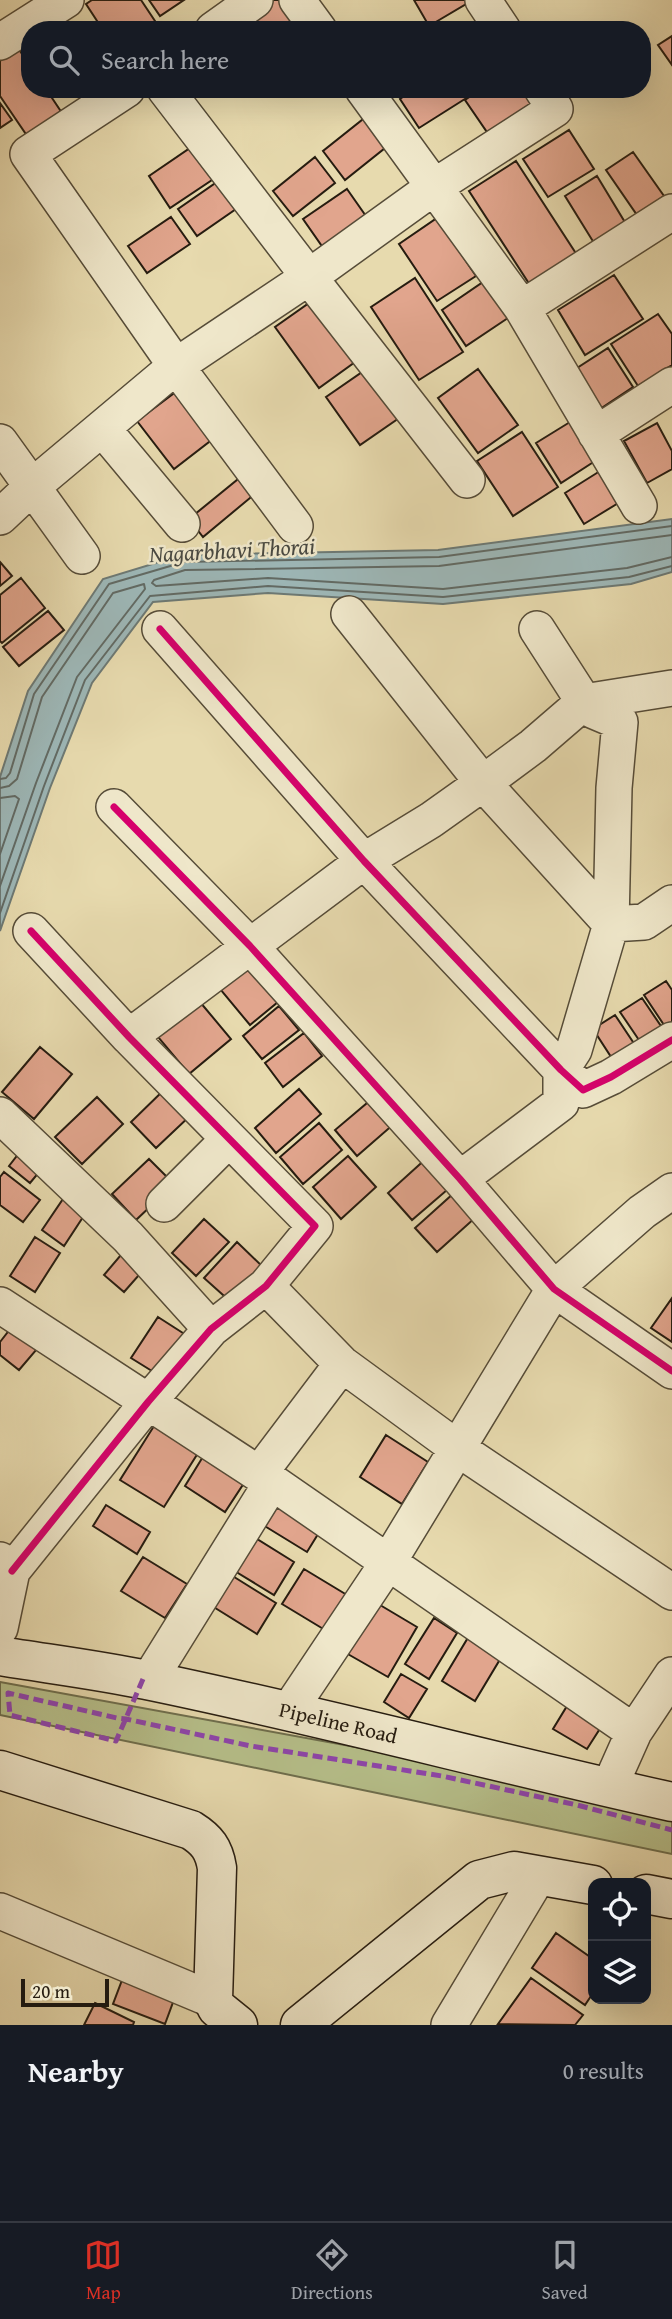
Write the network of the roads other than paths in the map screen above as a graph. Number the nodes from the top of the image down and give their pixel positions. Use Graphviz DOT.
graph roads {
  1 [pos="66,0"];
  2 [pos="255,0"];
  3 [pos="297,0"];
  4 [pos="483,0"];
  5 [pos="33,21"];
  6 [pos="226,21"];
  7 [pos="312,21"];
  8 [pos="497,21"];
  9 [pos="21,29"];
  10 [pos="0,42"];
  11 [pos="113,98"];
  12 [pos="172,98"];
  13 [pos="370,98"];
  14 [pos="548,98"];
  15 [pos="434,187"];
  16 [pos="672,212"];
  17 [pos="309,277"];
  18 [pos="522,308"];
  19 [pos="176,366"];
  20 [pos="672,385"];
  21 [pos="102,428"];
  22 [pos="596,434"];
  23 [pos="0,442"];
  24 [pos="467,480"];
  25 [pos="33,486"];
  26 [pos="639,506"];
  27 [pos="0,517"];
  28 [pos="182,524"];
  29 [pos="295,526"];
  30 [pos="82,556"];
  31 [pos="349,614"];
  32 [pos="160,629"];
  33 [pos="537,629"];
  34 [pos="672,688"];
  35 [pos="584,702"];
  36 [pos="483,783"];
  37 [pos="114,807"];
  38 [pos="364,861"];
  39 [pos="672,903"];
  40 [pos="611,923"];
  41 [pos="31,931"];
  42 [pos="250,946"];
  43 [pos="128,1037"];
  44 [pos="672,1040"];
  45 [pos="561,1070"];
  46 [pos="0,1115"];
  47 [pos="229,1139"];
  48 [pos="460,1179"];
  49 [pos="672,1191"];
  50 [pos="164,1204"];
  51 [pos="266,1286"];
  52 [pos="554,1289"];
  53 [pos="0,1305"];
  54 [pos="211,1329"];
  55 [pos="342,1364"];
  56 [pos="672,1371"];
  57 [pos="148,1402"];
  58 [pos="457,1448"];
  59 [pos="266,1478"];
  60 [pos="389,1561"];
  61 [pos="6,1566"];
  62 [pos="672,1592"];
  63 [pos="0,1628"];
  64 [pos="0,1656"];
  65 [pos="672,1675"];
  66 [pos="149,1680"];
  67 [pos="288,1712"];
  68 [pos="634,1732"];
  69 [pos="0,1770"];
  70 [pos="609,1788"];
  71 [pos="672,1802"];
  72 [pos="539,1875"];
  73 [pos="588,1884"];
  74 [pos="651,1895"];
  75 [pos="672,1899"];
  76 [pos="0,1911"];
  77 [pos="225,2012"];
  78 [pos="300,2025"];
  79 [pos="449,2025"];
  1 -- 5 [label="street"];
  2 -- 6 [label="street"];
  3 -- 7 [label="street"];
  4 -- 8 [label="street"];
  9 -- 10 [label="street"];
  11 -- 19 [label="street"];
  12 -- 17 [label="street"];
  13 -- 15 [label="street"];
  14 -- 15 [label="street"];
  15 -- 17 [label="street"];
  15 -- 18 [label="street"];
  16 -- 18 [label="street"];
  17 -- 19 [label="street"];
  17 -- 24 [label="street"];
  18 -- 22 [label="street"];
  19 -- 21 [label="street"];
  19 -- 29 [label="street"];
  20 -- 22 [label="street"];
  21 -- 25 [label="street"];
  21 -- 28 [label="street"];
  22 -- 26 [label="street"];
  23 -- 25 [label="street"];
  25 -- 27 [label="street"];
  25 -- 30 [label="street"];
  31 -- 36 [label="street"];
  32 -- 38 [label="street"];
  33 -- 35 [label="street"];
  34 -- 35 [label="street"];
  35 -- 36 [label="street"];
  35 -- 40 [label="street"];
  36 -- 38 [label="street"];
  36 -- 40 [label="street"];
  37 -- 42 [label="street"];
  38 -- 42 [label="street"];
  38 -- 45 [label="street"];
  39 -- 40 [label="street"];
  40 -- 45 [label="street"];
  41 -- 43 [label="street"];
  42 -- 43 [label="street"];
  42 -- 48 [label="street"];
  43 -- 47 [label="street"];
  44 -- 45 [label="street"];
  45 -- 48 [label="street"];
  46 -- 54 [label="street"];
  47 -- 50 [label="street"];
  47 -- 51 [label="street"];
  48 -- 52 [label="street"];
  49 -- 52 [label="street"];
  51 -- 54 [label="street"];
  51 -- 55 [label="street"];
  52 -- 56 [label="street"];
  52 -- 58 [label="street"];
  53 -- 57 [label="street"];
  54 -- 57 [label="street"];
  55 -- 58 [label="street"];
  55 -- 59 [label="street"];
  57 -- 59 [label="street"];
  57 -- 61 [label="street"];
  58 -- 60 [label="street"];
  58 -- 62 [label="street"];
  59 -- 60 [label="street"];
  59 -- 66 [label="street"];
  60 -- 67 [label="street"];
  60 -- 68 [label="street"];
  61 -- 63 [label="street"];
  64 -- 66 [label="main road, Pipeline Road"];
  65 -- 68 [label="street"];
  66 -- 67 [label="main road, Pipeline Road"];
  67 -- 70 [label="main road, Pipeline Road"];
  68 -- 70 [label="street"];
  69 -- 77 [label="main road"];
  70 -- 71 [label="main road, Pipeline Road"];
  72 -- 73 [label="main road"];
  72 -- 78 [label="main road"];
  72 -- 79 [label="street"];
  74 -- 75 [label="main road"];
  76 -- 77 [label="street"];
}
